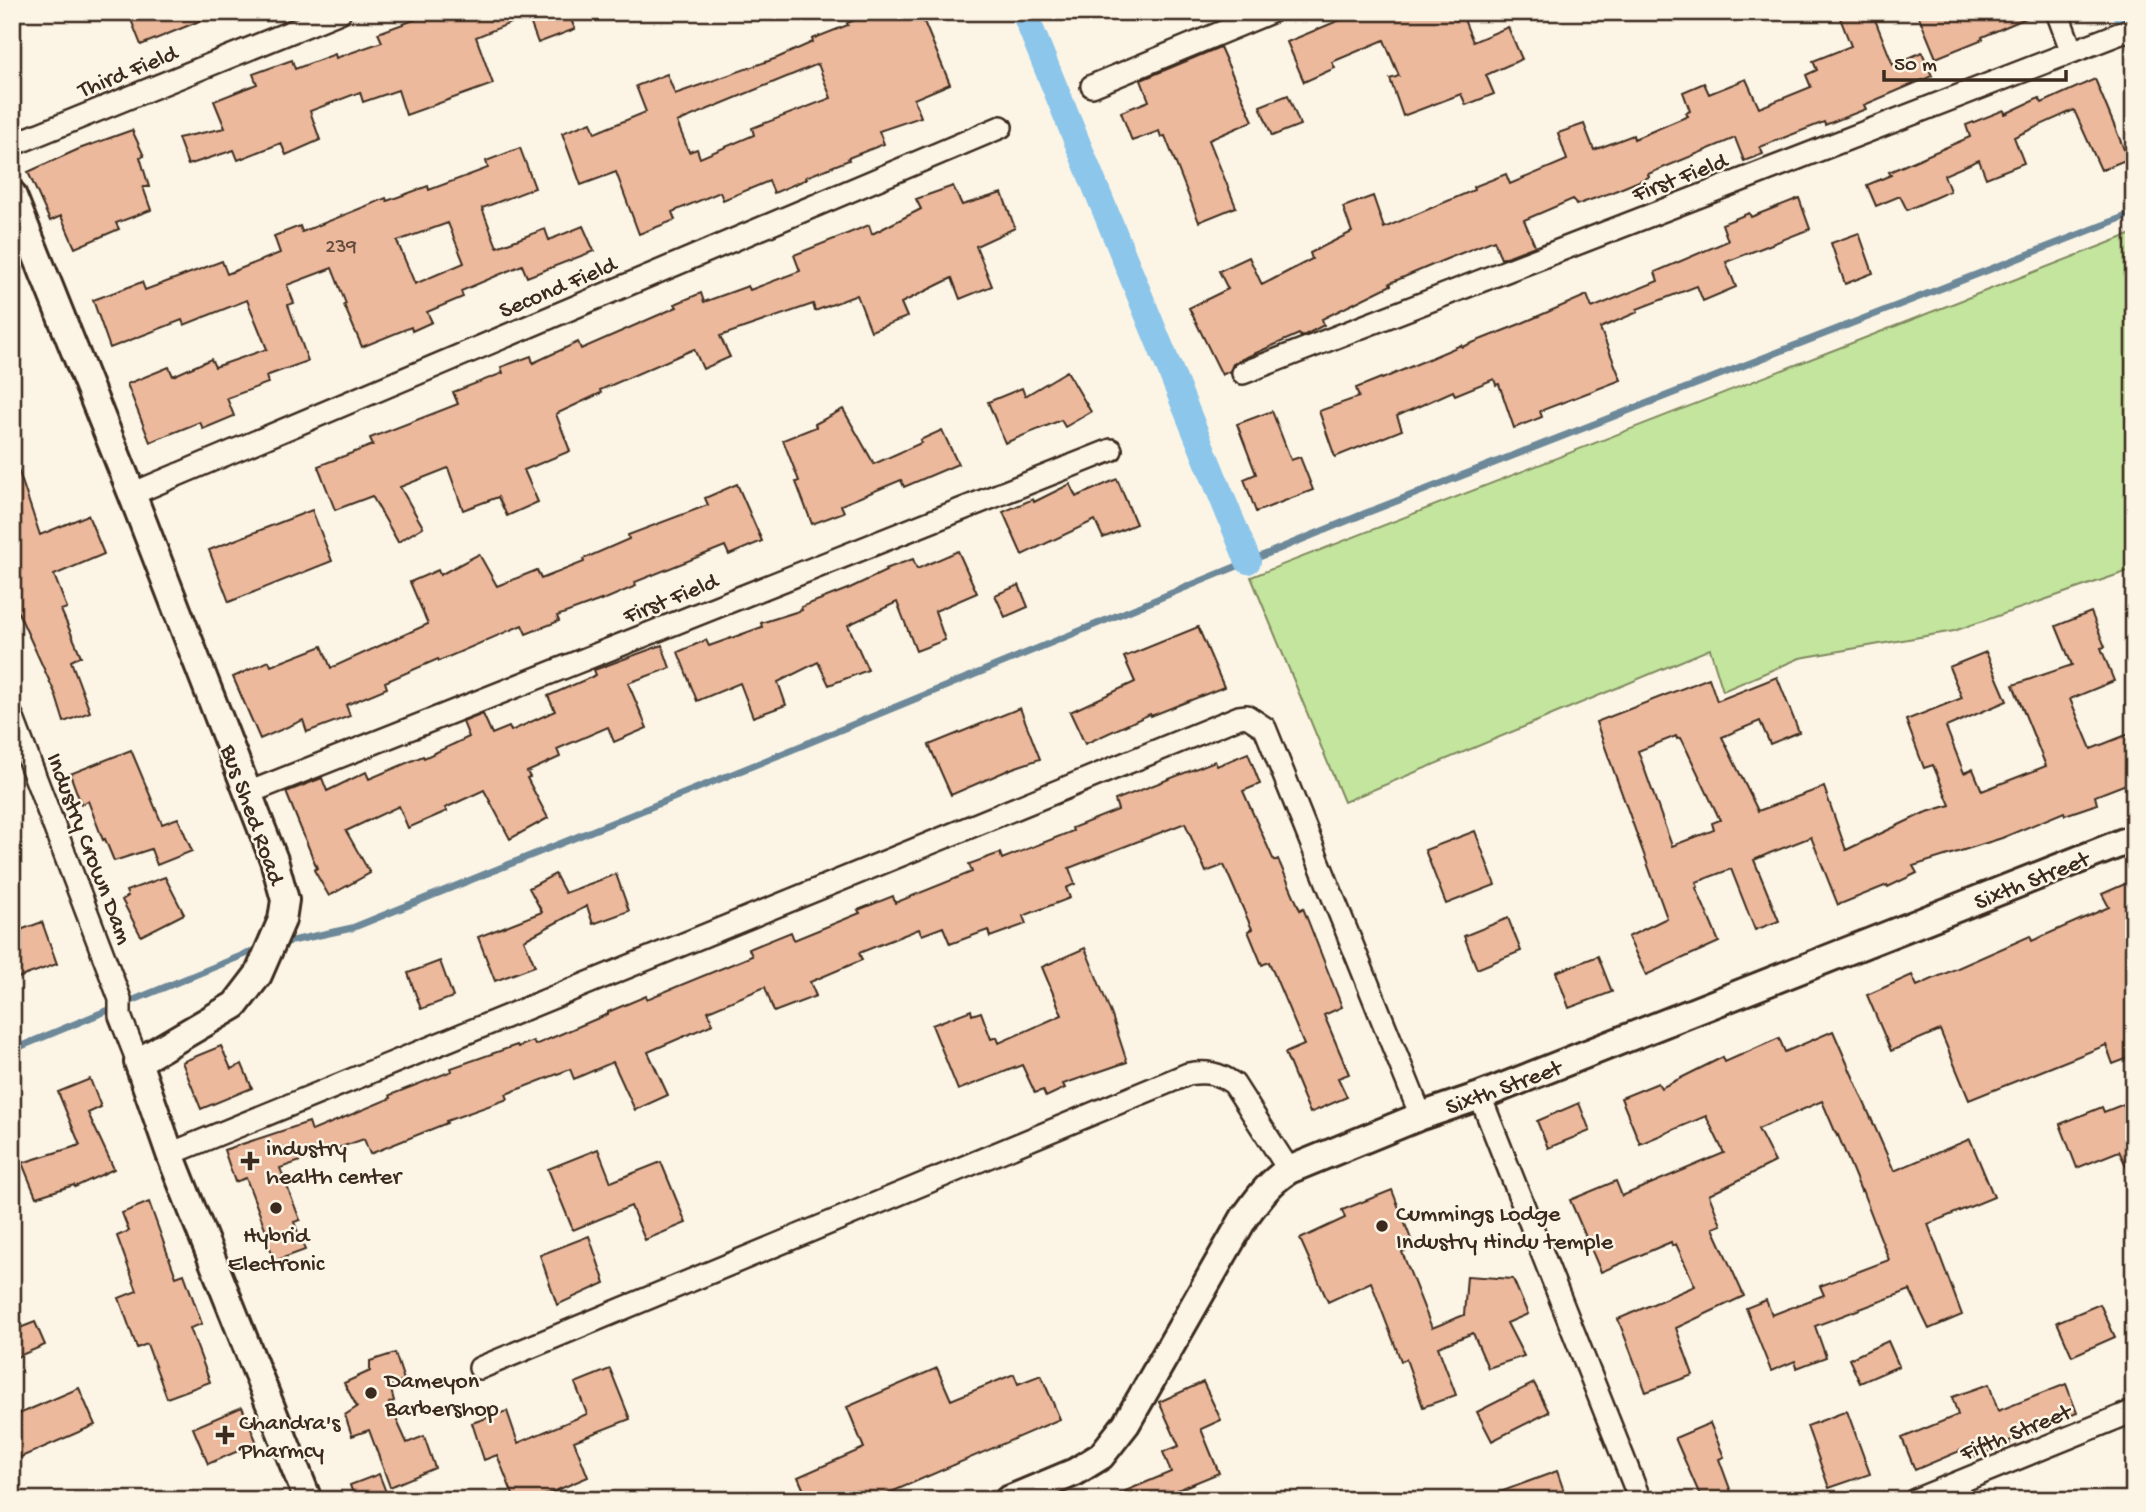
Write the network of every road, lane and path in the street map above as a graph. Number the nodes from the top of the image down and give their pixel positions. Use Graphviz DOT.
graph roads {
  1 [pos="340,12"];
  2 [pos="1272,12"];
  3 [pos="2057,12"];
  4 [pos="2134,28"];
  5 [pos="2072,52"];
  6 [pos="1092,86"];
  7 [pos="1002,127"];
  8 [pos="12,145"];
  9 [pos="12,194"];
  10 [pos="1243,373"];
  11 [pos="1111,450"];
  12 [pos="132,494"];
  13 [pos="12,716"];
  14 [pos="248,793"];
  15 [pos="2134,838"];
  16 [pos="138,1062"];
  17 [pos="1480,1096"];
  18 [pos="1421,1116"];
  19 [pos="170,1154"];
  20 [pos="1289,1170"];
  21 [pos="481,1368"];
  22 [pos="2134,1410"];
  23 [pos="308,1500"];
  24 [pos="1008,1500"];
  25 [pos="1640,1500"];
  26 [pos="1915,1500"];
  1 -- 8 [label="street, Third Field"];
  2 -- 6 [label="street"];
  3 -- 5 [label="street"];
  4 -- 5 [label="street, First Field"];
  5 -- 10 [label="street, First Field"];
  7 -- 12 [label="street, Second Field"];
  9 -- 12 [label="street, Bus Shed Road"];
  11 -- 14 [label="street, First Field"];
  12 -- 14 [label="street, Bus Shed Road"];
  13 -- 16 [label="street, Industry Crown Dam"];
  14 -- 16 [label="street, Bus Shed Road"];
  15 -- 17 [label="street, Sixth Street"];
  16 -- 19 [label="street"];
  17 -- 18 [label="street, Sixth Street"];
  17 -- 25 [label="street"];
  18 -- 19 [label="street"];
  18 -- 20 [label="street, Sixth Street"];
  19 -- 23 [label="street"];
  20 -- 21 [label="street"];
  20 -- 24 [label="street, Sixth Street"];
  22 -- 26 [label="street, Fifth Street"];
}
